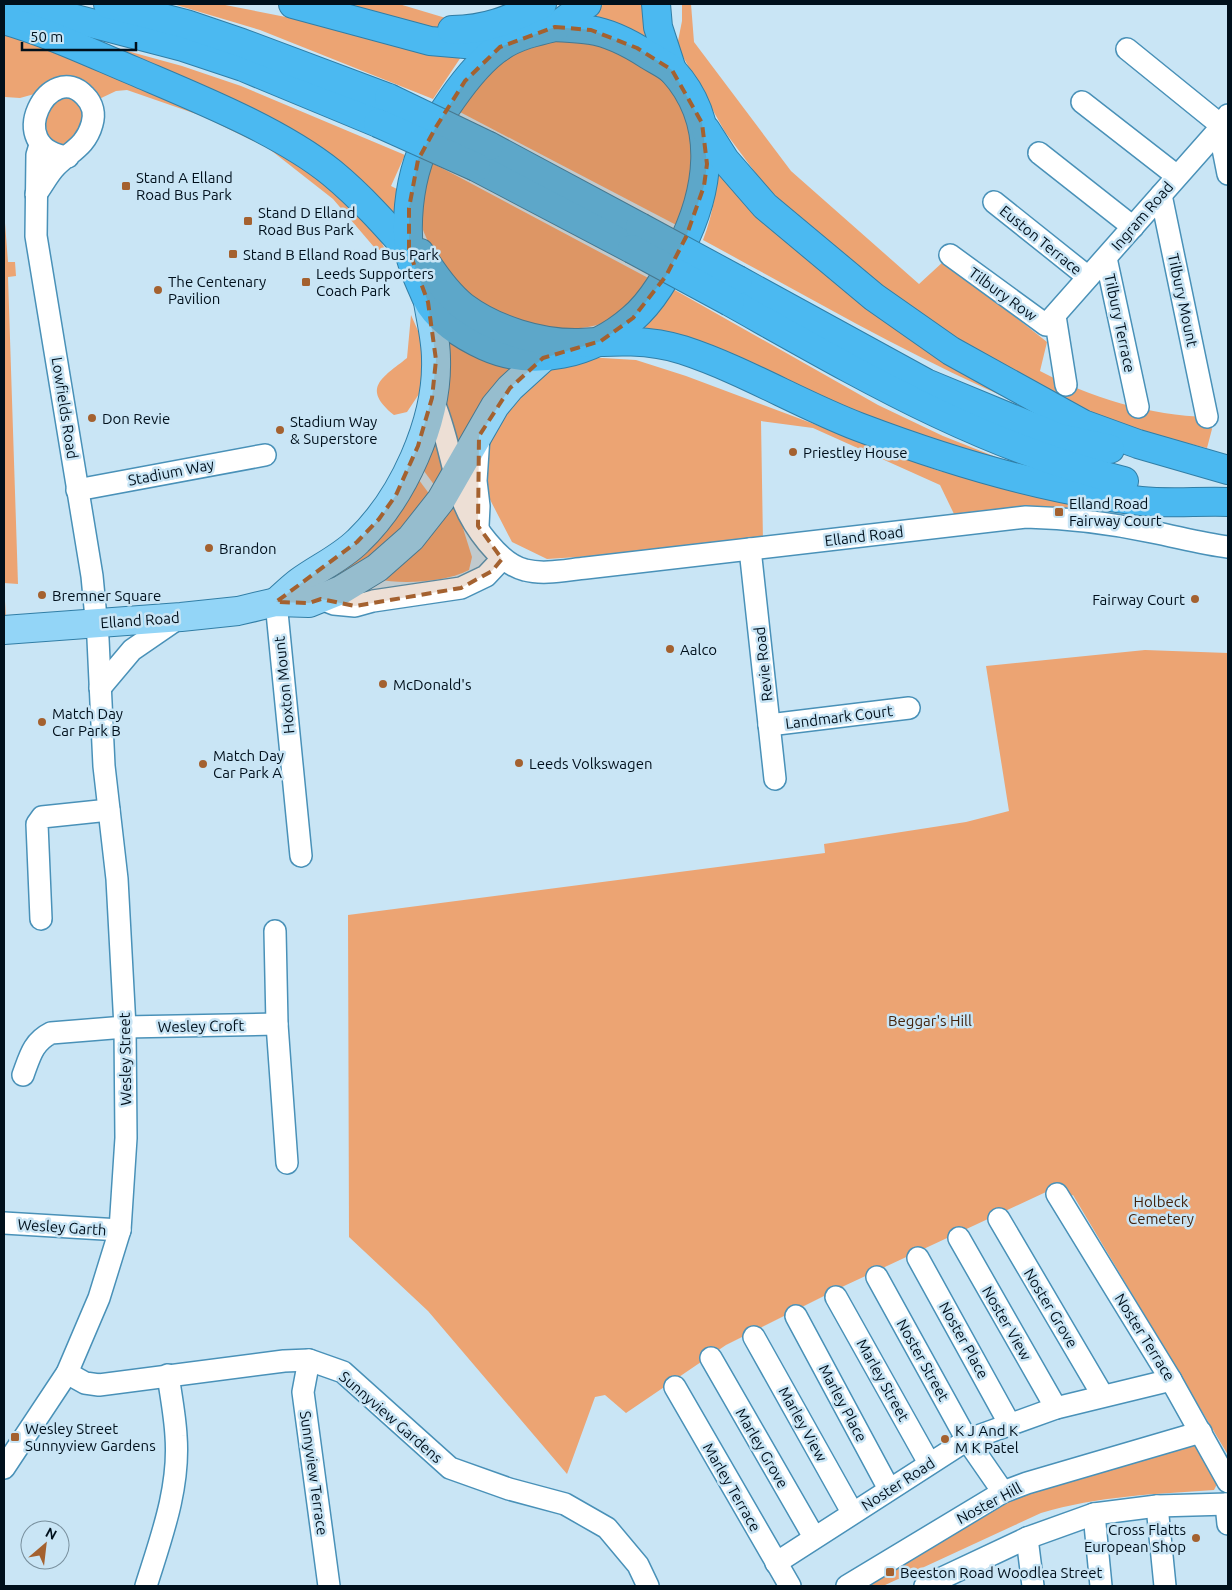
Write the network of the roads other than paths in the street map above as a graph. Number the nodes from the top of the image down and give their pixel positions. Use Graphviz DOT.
graph roads {
  1 [pos="18,4"];
  2 [pos="108,4"];
  3 [pos="293,4"];
  4 [pos="542,4"];
  5 [pos="587,4"];
  6 [pos="656,4"];
  7 [pos="4,20"];
  8 [pos="555,27"];
  9 [pos="398,31"];
  10 [pos="500,47"];
  11 [pos="1127,49"];
  12 [pos="672,70"];
  13 [pos="1082,102"];
  14 [pos="384,110"];
  15 [pos="702,123"];
  16 [pos="1224,124"];
  17 [pos="40,145"];
  18 [pos="1039,153"];
  19 [pos="68,157"];
  20 [pos="1228,174"];
  21 [pos="1177,176"];
  22 [pos="36,194"];
  23 [pos="1161,195"];
  24 [pos="994,202"];
  25 [pos="1133,227"];
  26 [pos="409,244"];
  27 [pos="950,255"];
  28 [pos="1106,258"];
  29 [pos="1088,278"];
  30 [pos="734,291"];
  31 [pos="428,302"];
  32 [pos="1054,316"];
  33 [pos="601,341"];
  34 [pos="543,358"];
  35 [pos="1066,385"];
  36 [pos="1129,395"];
  37 [pos="432,398"];
  38 [pos="1200,411"];
  39 [pos="479,436"];
  40 [pos="265,455"];
  41 [pos="1228,470"];
  42 [pos="456,476"];
  43 [pos="78,490"];
  44 [pos="1227,502"];
  45 [pos="478,526"];
  46 [pos="1228,547"];
  47 [pos="750,549"];
  48 [pos="502,558"];
  49 [pos="321,599"];
  50 [pos="276,602"];
  51 [pos="181,617"];
  52 [pos="96,623"];
  53 [pos="4,630"];
  54 [pos="100,688"];
  55 [pos="909,708"];
  56 [pos="769,725"];
  57 [pos="775,779"];
  58 [pos="109,810"];
  59 [pos="301,856"];
  60 [pos="40,919"];
  61 [pos="275,931"];
  62 [pos="277,1024"];
  63 [pos="125,1027"];
  64 [pos="23,1074"];
  65 [pos="287,1163"];
  66 [pos="1057,1194"];
  67 [pos="998,1219"];
  68 [pos="4,1223"];
  69 [pos="120,1230"];
  70 [pos="959,1238"];
  71 [pos="918,1258"];
  72 [pos="876,1277"];
  73 [pos="836,1297"];
  74 [pos="796,1316"];
  75 [pos="754,1337"];
  76 [pos="711,1358"];
  77 [pos="309,1360"];
  78 [pos="67,1373"];
  79 [pos="168,1376"];
  80 [pos="1171,1380"];
  81 [pos="675,1388"];
  82 [pos="1103,1396"];
  83 [pos="1056,1408"];
  84 [pos="1010,1423"];
  85 [pos="1201,1432"];
  86 [pos="967,1440"];
  87 [pos="929,1463"];
  88 [pos="4,1468"];
  89 [pos="1228,1482"];
  90 [pos="889,1489"];
  91 [pos="1004,1492"];
  92 [pos="1157,1506"];
  93 [pos="1228,1510"];
  94 [pos="852,1512"];
  95 [pos="1094,1514"];
  96 [pos="814,1537"];
  97 [pos="1027,1538"];
  98 [pos="776,1563"];
  99 [pos="963,1577"];
  100 [pos="146,1586"];
  101 [pos="329,1586"];
  102 [pos="648,1586"];
  103 [pos="790,1586"];
  104 [pos="847,1586"];
  105 [pos="925,1586"];
  106 [pos="1033,1586"];
  107 [pos="1101,1586"];
  108 [pos="1165,1586"];
  1 -- 14 [label="highway"];
  2 -- 14 [label="highway"];
  3 -- 9 [label="highway"];
  4 -- 9 [label="highway"];
  5 -- 8 [label="highway"];
  6 -- 12 [label="highway"];
  7 -- 26 [label="highway"];
  8 -- 10 [label="highway"];
  8 -- 12 [label="highway"];
  9 -- 10 [label="highway"];
  10 -- 26 [label="highway"];
  11 -- 16 [label="street"];
  12 -- 15 [label="highway"];
  13 -- 21 [label="street"];
  14 -- 30 [label="highway, bridge"];
  15 -- 33 [label="highway"];
  15 -- 41 [label="highway"];
  16 -- 20 [label="street"];
  16 -- 21 [label="street, Ingram Road"];
  17 -- 19 [label="street"];
  17 -- 19 [label="street, Lowfields Road"];
  17 -- 22 [label="street, Lowfields Road"];
  18 -- 25 [label="street"];
  19 -- 22 [label="street, Lowfields Road"];
  21 -- 23 [label="street, Ingram Road"];
  22 -- 43 [label="street, Lowfields Road"];
  23 -- 25 [label="street, Ingram Road"];
  23 -- 38 [label="street, Tilbury Mount"];
  24 -- 29 [label="street, Euston Terrace"];
  25 -- 28 [label="street, Ingram Road"];
  26 -- 31 [label="highway"];
  26 -- 33 [label="highway"];
  27 -- 32 [label="street, Tilbury Row"];
  28 -- 29 [label="street, Ingram Road"];
  28 -- 36 [label="street, Tilbury Terrace"];
  29 -- 32 [label="street, Ingram Road"];
  30 -- 41 [label="highway"];
  30 -- 44 [label="highway"];
  31 -- 34 [label="highway"];
  31 -- 37 [label="main road, Elland Road"];
  32 -- 35 [label="street"];
  33 -- 34 [label="highway"];
  33 -- 44 [label="highway"];
  34 -- 39 [label="main road, Elland Road"];
  37 -- 42 [label="street, Elland Road"];
  37 -- 50 [label="main road, Elland Road"];
  39 -- 42 [label="main road, Elland Road"];
  39 -- 45 [label="street, Elland Road"];
  40 -- 43 [label="street, Stadium Way"];
  42 -- 45 [label="street, Elland Road"];
  42 -- 49 [label="main road, Elland Road"];
  43 -- 52 [label="street, Lowfields Road"];
  45 -- 48 [label="street, Elland Road"];
  46 -- 47 [label="street, Elland Road"];
  47 -- 48 [label="street, Elland Road"];
  47 -- 56 [label="street, Revie Road"];
  48 -- 49 [label="street, Elland Road"];
  49 -- 50 [label="main road, Elland Road"];
  50 -- 51 [label="main road, Elland Road"];
  50 -- 59 [label="street, Hoxton Mount"];
  51 -- 52 [label="main road, Elland Road"];
  51 -- 54 [label="street"];
  52 -- 53 [label="main road, Elland Road"];
  52 -- 54 [label="street, Wesley Street"];
  54 -- 58 [label="street, Wesley Street"];
  55 -- 56 [label="street, Landmark Court"];
  56 -- 57 [label="street, Revie Road"];
  58 -- 60 [label="street"];
  58 -- 63 [label="street, Wesley Street"];
  61 -- 62 [label="street"];
  62 -- 63 [label="street, Wesley Croft"];
  62 -- 65 [label="street"];
  63 -- 64 [label="street, Wesley Croft"];
  63 -- 69 [label="street, Wesley Street"];
  66 -- 80 [label="street, Noster Terrace"];
  67 -- 82 [label="street, Noster Grove"];
  68 -- 69 [label="street, Wesley Garth"];
  69 -- 78 [label="street, Wesley Street"];
  70 -- 83 [label="street, Noster View"];
  71 -- 84 [label="street, Noster Place"];
  72 -- 86 [label="street, Noster Street"];
  73 -- 87 [label="street, Marley Street"];
  74 -- 90 [label="street, Marley Place"];
  75 -- 94 [label="street, Marley View"];
  76 -- 96 [label="street, Marley Grove"];
  77 -- 79 [label="street, Sunnyview Gardens"];
  77 -- 101 [label="street, Sunnyview Terrace"];
  77 -- 102 [label="street, Sunnyview Gardens"];
  78 -- 79 [label="street, Sunnyview Gardens"];
  78 -- 88 [label="street, Wesley Street"];
  79 -- 100 [label="street"];
  80 -- 82 [label="street, Noster Road"];
  80 -- 85 [label="street, Noster Terrace"];
  81 -- 98 [label="street, Marley Terrace"];
  82 -- 83 [label="street, Noster Road"];
  83 -- 84 [label="street, Noster Road"];
  84 -- 86 [label="street, Noster Road"];
  85 -- 89 [label="street, Noster Terrace"];
  85 -- 91 [label="street, Noster Hill"];
  86 -- 87 [label="street, Noster Road"];
  86 -- 91 [label="street, Noster Street"];
  87 -- 90 [label="street, Noster Road"];
  90 -- 94 [label="street, Noster Road"];
  91 -- 104 [label="street, Noster Hill"];
  92 -- 93 [label="street"];
  92 -- 95 [label="street"];
  92 -- 108 [label="street"];
  94 -- 96 [label="street, Noster Road"];
  95 -- 97 [label="street"];
  95 -- 107 [label="street"];
  96 -- 98 [label="street, Noster Road"];
  97 -- 99 [label="street"];
  97 -- 106 [label="street"];
  98 -- 103 [label="street, Marley Terrace"];
  99 -- 105 [label="street"];
}
